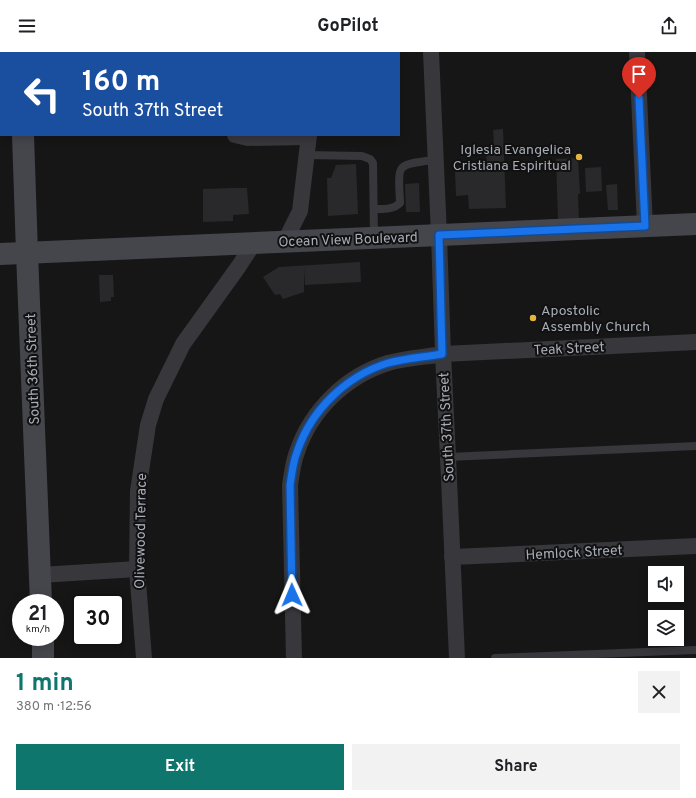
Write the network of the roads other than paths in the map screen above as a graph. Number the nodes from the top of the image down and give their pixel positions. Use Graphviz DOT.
graph roads {
  1 [pos="431,52"];
  2 [pos="637,52"];
  3 [pos="23,136"];
  4 [pos="239,136"];
  5 [pos="309,136"];
  6 [pos="306,155"];
  7 [pos="436,160"];
  8 [pos="374,209"];
  9 [pos="696,224"];
  10 [pos="645,226"];
  11 [pos="439,235"];
  12 [pos="374,238"];
  13 [pos="285,241"];
  14 [pos="254,243"];
  15 [pos="27,253"];
  16 [pos="0,254"];
  17 [pos="696,342"];
  18 [pos="442,354"];
  19 [pos="696,446"];
  20 [pos="448,457"];
  21 [pos="696,546"];
  22 [pos="452,557"];
  23 [pos="137,569"];
  24 [pos="40,575"];
  25 [pos="41,594"];
  26 [pos="43,646"];
  27 [pos="696,650"];
  28 [pos="44,658"];
  29 [pos="144,658"];
  30 [pos="294,658"];
  31 [pos="457,658"];
  32 [pos="495,658"];
  1 -- 7 [label="street, South 37th Street"];
  2 -- 10 [label="street"];
  3 -- 15 [label="main road, South 36th Street"];
  4 -- 5 [label="street"];
  5 -- 6 [label="street"];
  6 -- 8 [label="lane"];
  6 -- 13 [label="street"];
  7 -- 8 [label="lane"];
  7 -- 11 [label="street, South 37th Street"];
  8 -- 12 [label="lane"];
  9 -- 10 [label="main road, Ocean View Boulevard"];
  10 -- 11 [label="main road, Ocean View Boulevard"];
  11 -- 12 [label="main road, Ocean View Boulevard"];
  11 -- 18 [label="street, South 37th Street"];
  12 -- 13 [label="main road, Ocean View Boulevard"];
  13 -- 14 [label="main road, Ocean View Boulevard"];
  14 -- 15 [label="main road, Ocean View Boulevard"];
  14 -- 23 [label="street, Olivewood Terrace"];
  15 -- 16 [label="main road, Ocean View Boulevard"];
  15 -- 24 [label="main road, South 36th Street"];
  17 -- 18 [label="street, Teak Street"];
  18 -- 20 [label="street, South 37th Street"];
  18 -- 30 [label="street, Teak Street"];
  19 -- 20 [label="lane"];
  20 -- 22 [label="street, South 37th Street"];
  21 -- 22 [label="street, Hemlock Street"];
  22 -- 31 [label="street, South 37th Street"];
  23 -- 24 [label="street"];
  23 -- 29 [label="street, Olivewood Terrace"];
  24 -- 25 [label="main road, South 36th Street"];
  26 -- 28 [label="main road"];
  27 -- 32 [label="lane"];
}
